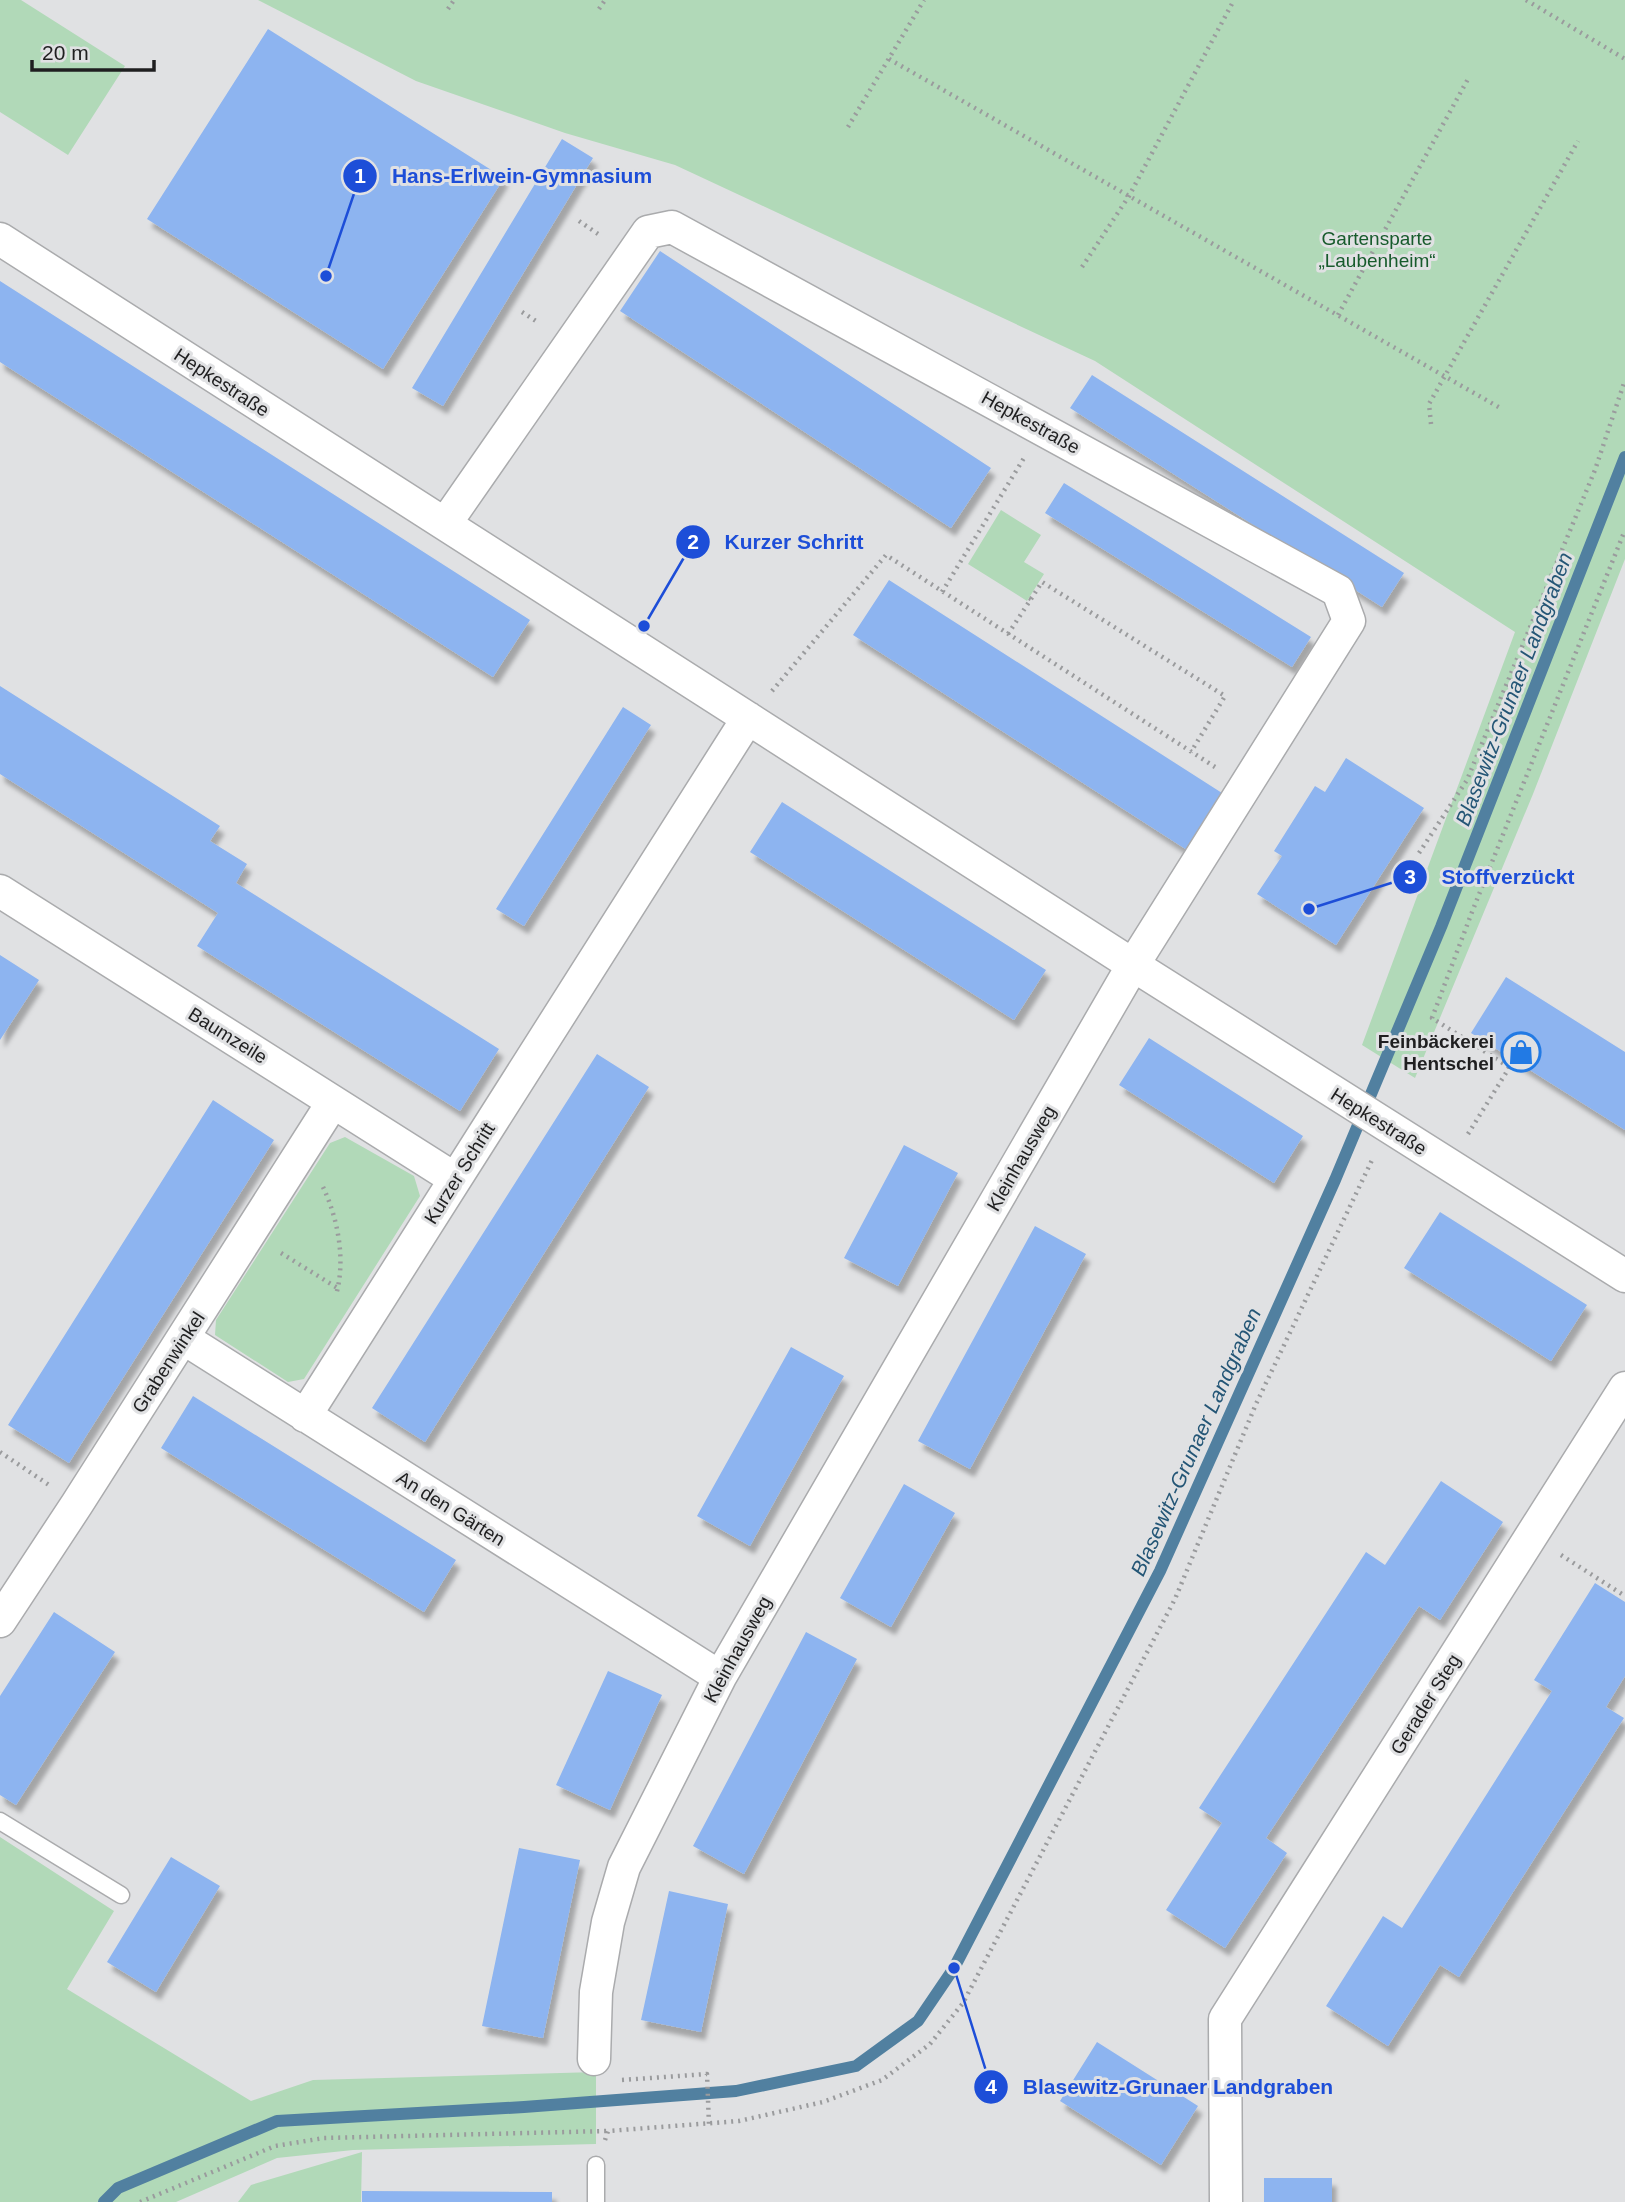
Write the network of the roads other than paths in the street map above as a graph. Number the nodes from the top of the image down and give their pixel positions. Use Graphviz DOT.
graph roads {
  1 [pos="0,239"];
  2 [pos="445,524"];
  3 [pos="750,720"];
  4 [pos="0,891"];
  5 [pos="1133,965"];
  6 [pos="333,1102"];
  7 [pos="455,1179"];
  8 [pos="1625,1276"];
  9 [pos="183,1338"];
  10 [pos="1625,1388"];
  11 [pos="305,1416"];
  12 [pos="0,1621"];
  13 [pos="720,1677"];
  14 [pos="0,1821"];
  15 [pos="121,1895"];
  16 [pos="594,2059"];
  17 [pos="596,2165"];
  18 [pos="596,2202"];
  19 [pos="1226,2202"];
  1 -- 2 [label="street, Hepkestraße"];
  2 -- 3 [label="street, Hepkestraße"];
  2 -- 5 [label="street, Hepkestraße"];
  3 -- 5 [label="street, Hepkestraße"];
  3 -- 7 [label="street, Kurzer Schritt"];
  4 -- 6 [label="street, Baumzeile"];
  5 -- 8 [label="street, Hepkestraße"];
  5 -- 13 [label="street, Kleinhausweg"];
  6 -- 7 [label="street, Baumzeile"];
  6 -- 9 [label="street, Grabenwinkel"];
  7 -- 11 [label="street, Kurzer Schritt"];
  9 -- 11 [label="street, An den Gärten"];
  9 -- 12 [label="street, Grabenwinkel"];
  10 -- 19 [label="street, Gerader Steg"];
  11 -- 13 [label="street, An den Gärten"];
  13 -- 16 [label="street, Kleinhausweg"];
  14 -- 15 [label="lane"];
  17 -- 18 [label="lane"];
}
